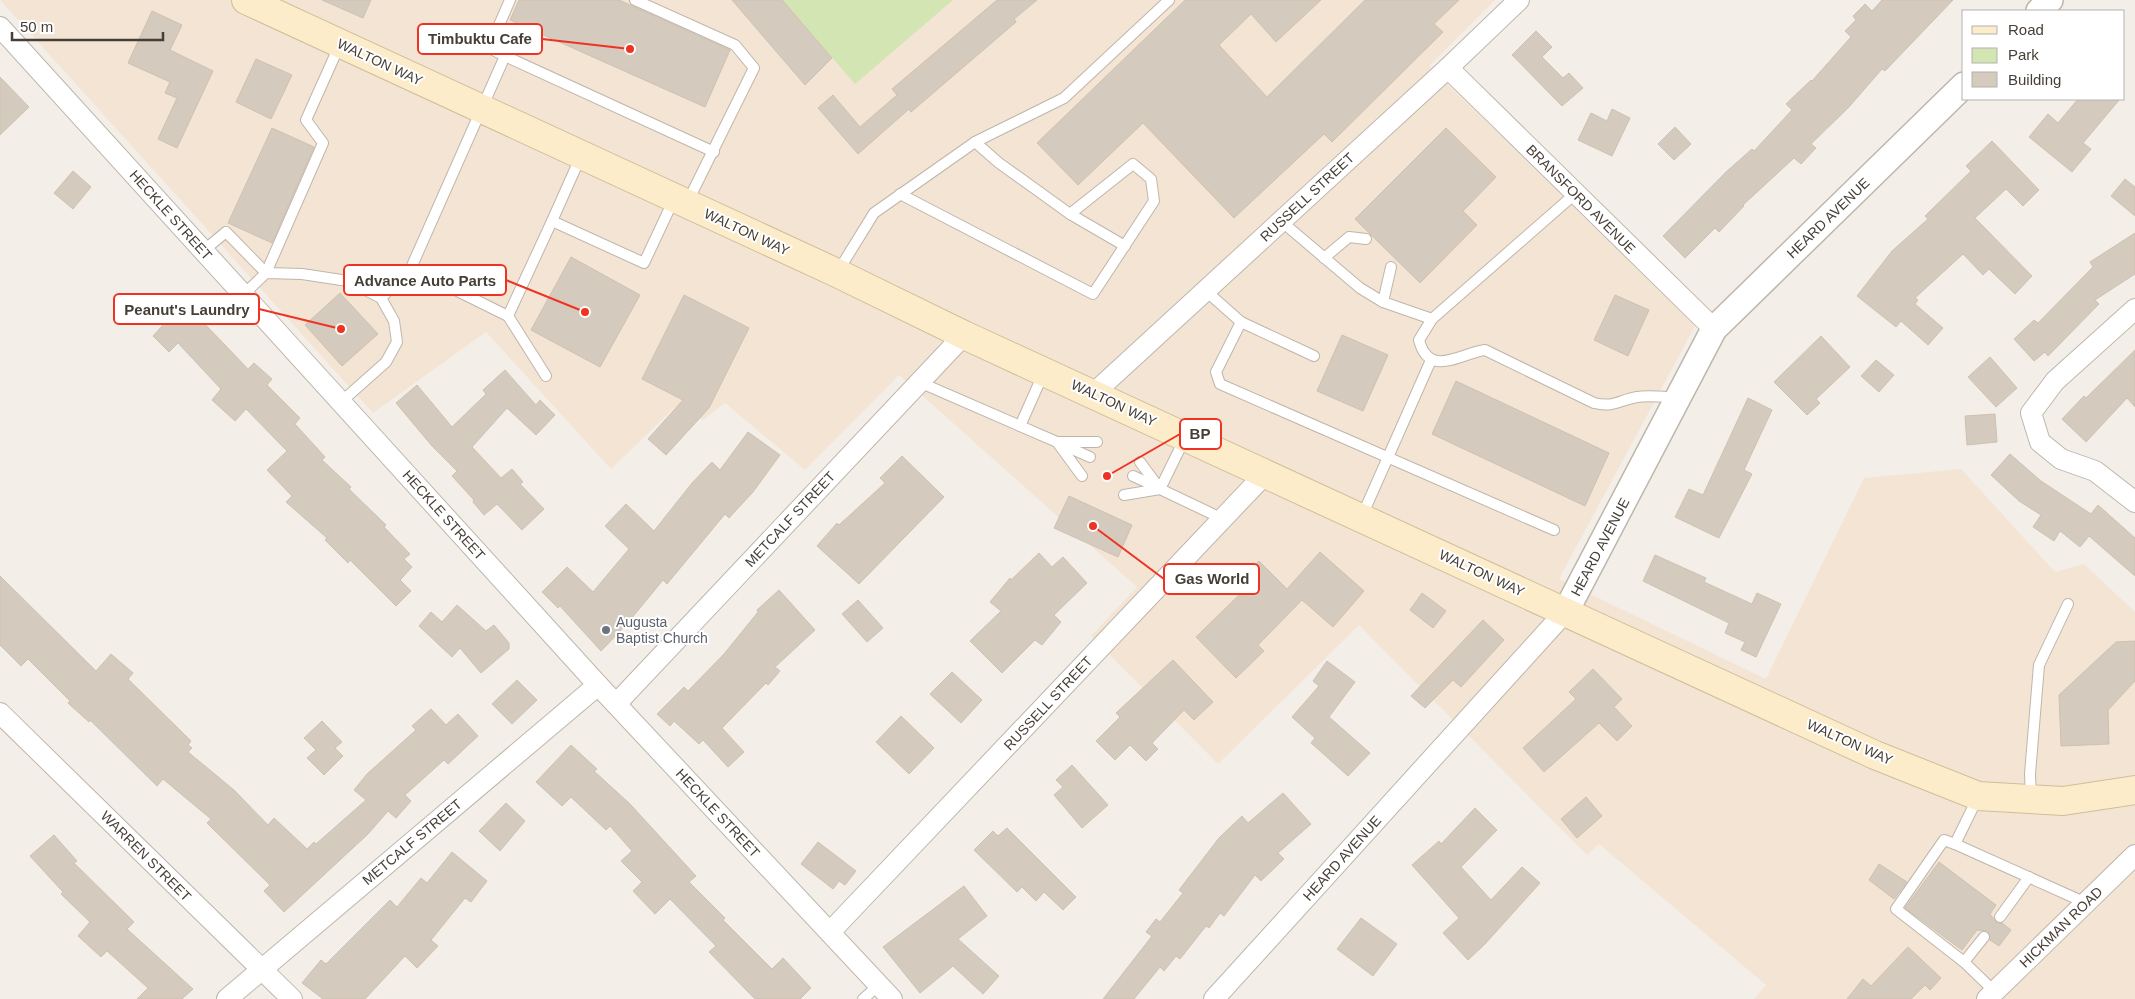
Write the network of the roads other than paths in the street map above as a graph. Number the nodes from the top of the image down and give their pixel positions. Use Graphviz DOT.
graph roads {
  1 [pos="246,0"];
  2 [pos="510,0"];
  3 [pos="636,0"];
  4 [pos="1169,0"];
  5 [pos="1519,0"];
  6 [pos="2050,0"];
  7 [pos="277,6"];
  8 [pos="2040,10"];
  9 [pos="0,27"];
  10 [pos="340,43"];
  11 [pos="505,56"];
  12 [pos="1448,68"];
  13 [pos="1962,87"];
  14 [pos="482,109"];
  15 [pos="975,142"];
  16 [pos="714,152"];
  17 [pos="581,155"];
  18 [pos="1576,193"];
  19 [pos="900,194"];
  20 [pos="680,201"];
  21 [pos="1070,214"];
  22 [pos="1281,221"];
  23 [pos="552,222"];
  24 [pos="1366,239"];
  25 [pos="1125,246"];
  26 [pos="203,251"];
  27 [pos="1324,258"];
  28 [pos="1390,267"];
  29 [pos="411,268"];
  30 [pos="266,273"];
  31 [pos="837,274"];
  32 [pos="1206,291"];
  33 [pos="244,295"];
  34 [pos="381,298"];
  35 [pos="1383,302"];
  36 [pos="2135,309"];
  37 [pos="508,316"];
  38 [pos="1432,319"];
  39 [pos="1242,322"];
  40 [pos="1714,329"];
  41 [pos="964,335"];
  42 [pos="1314,356"];
  43 [pos="1431,360"];
  44 [pos="1045,371"];
  45 [pos="546,376"];
  46 [pos="919,382"];
  47 [pos="1094,393"];
  48 [pos="1678,398"];
  49 [pos="341,402"];
  50 [pos="1020,426"];
  51 [pos="1186,436"];
  52 [pos="1057,442"];
  53 [pos="1097,442"];
  54 [pos="1388,456"];
  55 [pos="1090,457"];
  56 [pos="1140,462"];
  57 [pos="1266,473"];
  58 [pos="1082,476"];
  59 [pos="1133,476"];
  60 [pos="1160,489"];
  61 [pos="1124,495"];
  62 [pos="2135,502"];
  63 [pos="1362,517"];
  64 [pos="1222,519"];
  65 [pos="1554,530"];
  66 [pos="2068,604"];
  67 [pos="1566,611"];
  68 [pos="598,685"];
  69 [pos="616,704"];
  70 [pos="0,713"];
  71 [pos="2135,790"];
  72 [pos="1978,796"];
  73 [pos="2030,799"];
  74 [pos="1955,844"];
  75 [pos="2135,855"];
  76 [pos="2029,877"];
  77 [pos="2086,903"];
  78 [pos="2000,917"];
  79 [pos="830,932"];
  80 [pos="1984,937"];
  81 [pos="1964,962"];
  82 [pos="260,969"];
  83 [pos="885,992"];
  84 [pos="1991,995"];
  85 [pos="227,999"];
  86 [pos="292,999"];
  87 [pos="863,999"];
  88 [pos="1214,999"];
  1 -- 7 [label="main road, WALTON WAY"];
  2 -- 11 [label="lane"];
  3 -- 16 [label="lane"];
  4 -- 15 [label="lane"];
  5 -- 12 [label="street, RUSSELL STREET"];
  6 -- 8 [label="street"];
  7 -- 10 [label="main road, WALTON WAY"];
  9 -- 26 [label="street, HECKLE STREET"];
  10 -- 14 [label="main road, WALTON WAY"];
  10 -- 30 [label="lane"];
  11 -- 14 [label="lane"];
  11 -- 16 [label="lane"];
  12 -- 18 [label="street, BRANSFORD AVENUE"];
  12 -- 22 [label="street, RUSSELL STREET"];
  13 -- 40 [label="street, HEARD AVENUE"];
  14 -- 17 [label="main road, WALTON WAY"];
  14 -- 29 [label="lane"];
  15 -- 19 [label="lane"];
  15 -- 21 [label="lane"];
  16 -- 20 [label="lane"];
  17 -- 20 [label="main road, WALTON WAY"];
  17 -- 23 [label="lane"];
  18 -- 38 [label="lane"];
  18 -- 40 [label="street, BRANSFORD AVENUE"];
  19 -- 25 [label="lane"];
  19 -- 31 [label="lane"];
  20 -- 23 [label="lane"];
  20 -- 31 [label="main road, WALTON WAY"];
  21 -- 25 [label="lane"];
  21 -- 25 [label="lane"];
  22 -- 27 [label="lane"];
  22 -- 32 [label="street, RUSSELL STREET"];
  23 -- 37 [label="lane"];
  24 -- 27 [label="lane"];
  26 -- 30 [label="lane"];
  26 -- 33 [label="street, HECKLE STREET"];
  27 -- 35 [label="lane"];
  28 -- 35 [label="lane"];
  29 -- 34 [label="lane"];
  29 -- 37 [label="lane"];
  30 -- 33 [label="lane"];
  30 -- 34 [label="lane"];
  31 -- 41 [label="main road, WALTON WAY"];
  32 -- 39 [label="lane"];
  32 -- 47 [label="street, RUSSELL STREET"];
  33 -- 49 [label="street, HECKLE STREET"];
  34 -- 49 [label="lane"];
  35 -- 38 [label="lane"];
  36 -- 62 [label="street"];
  37 -- 45 [label="lane"];
  38 -- 43 [label="lane"];
  39 -- 42 [label="lane"];
  39 -- 54 [label="lane"];
  40 -- 48 [label="street, HEARD AVENUE"];
  41 -- 44 [label="main road, WALTON WAY"];
  41 -- 46 [label="street, METCALF STREET"];
  43 -- 48 [label="lane"];
  43 -- 54 [label="lane"];
  44 -- 47 [label="main road, WALTON WAY"];
  44 -- 50 [label="lane"];
  46 -- 50 [label="lane"];
  46 -- 69 [label="street, METCALF STREET"];
  47 -- 51 [label="main road, WALTON WAY"];
  48 -- 67 [label="street, HEARD AVENUE"];
  49 -- 68 [label="street, HECKLE STREET"];
  50 -- 52 [label="lane"];
  51 -- 57 [label="main road, WALTON WAY"];
  51 -- 60 [label="lane"];
  52 -- 53 [label="lane"];
  52 -- 55 [label="lane"];
  52 -- 58 [label="lane"];
  54 -- 63 [label="lane"];
  54 -- 65 [label="lane"];
  56 -- 60 [label="lane"];
  57 -- 63 [label="main road, WALTON WAY"];
  57 -- 64 [label="street, RUSSELL STREET"];
  59 -- 60 [label="lane"];
  60 -- 61 [label="lane"];
  60 -- 64 [label="lane"];
  63 -- 67 [label="main road, WALTON WAY"];
  64 -- 79 [label="street, RUSSELL STREET"];
  66 -- 73 [label="lane"];
  67 -- 72 [label="main road, WALTON WAY"];
  67 -- 88 [label="street, HEARD AVENUE"];
  68 -- 69 [label="street, HECKLE STREET"];
  68 -- 82 [label="street, METCALF STREET"];
  69 -- 79 [label="street, HECKLE STREET"];
  70 -- 82 [label="street, WARREN STREET"];
  71 -- 73 [label="main road, WALTON WAY"];
  72 -- 73 [label="main road, WALTON WAY"];
  72 -- 74 [label="lane"];
  74 -- 76 [label="lane"];
  74 -- 81 [label="lane"];
  75 -- 77 [label="street, HICKMAN ROAD"];
  76 -- 77 [label="lane"];
  76 -- 78 [label="lane"];
  77 -- 84 [label="street, HICKMAN ROAD"];
  79 -- 83 [label="street, HECKLE STREET"];
  80 -- 81 [label="lane"];
  81 -- 84 [label="lane"];
  82 -- 85 [label="street, METCALF STREET"];
  82 -- 86 [label="street, WARREN STREET"];
  83 -- 87 [label="lane"];
}
